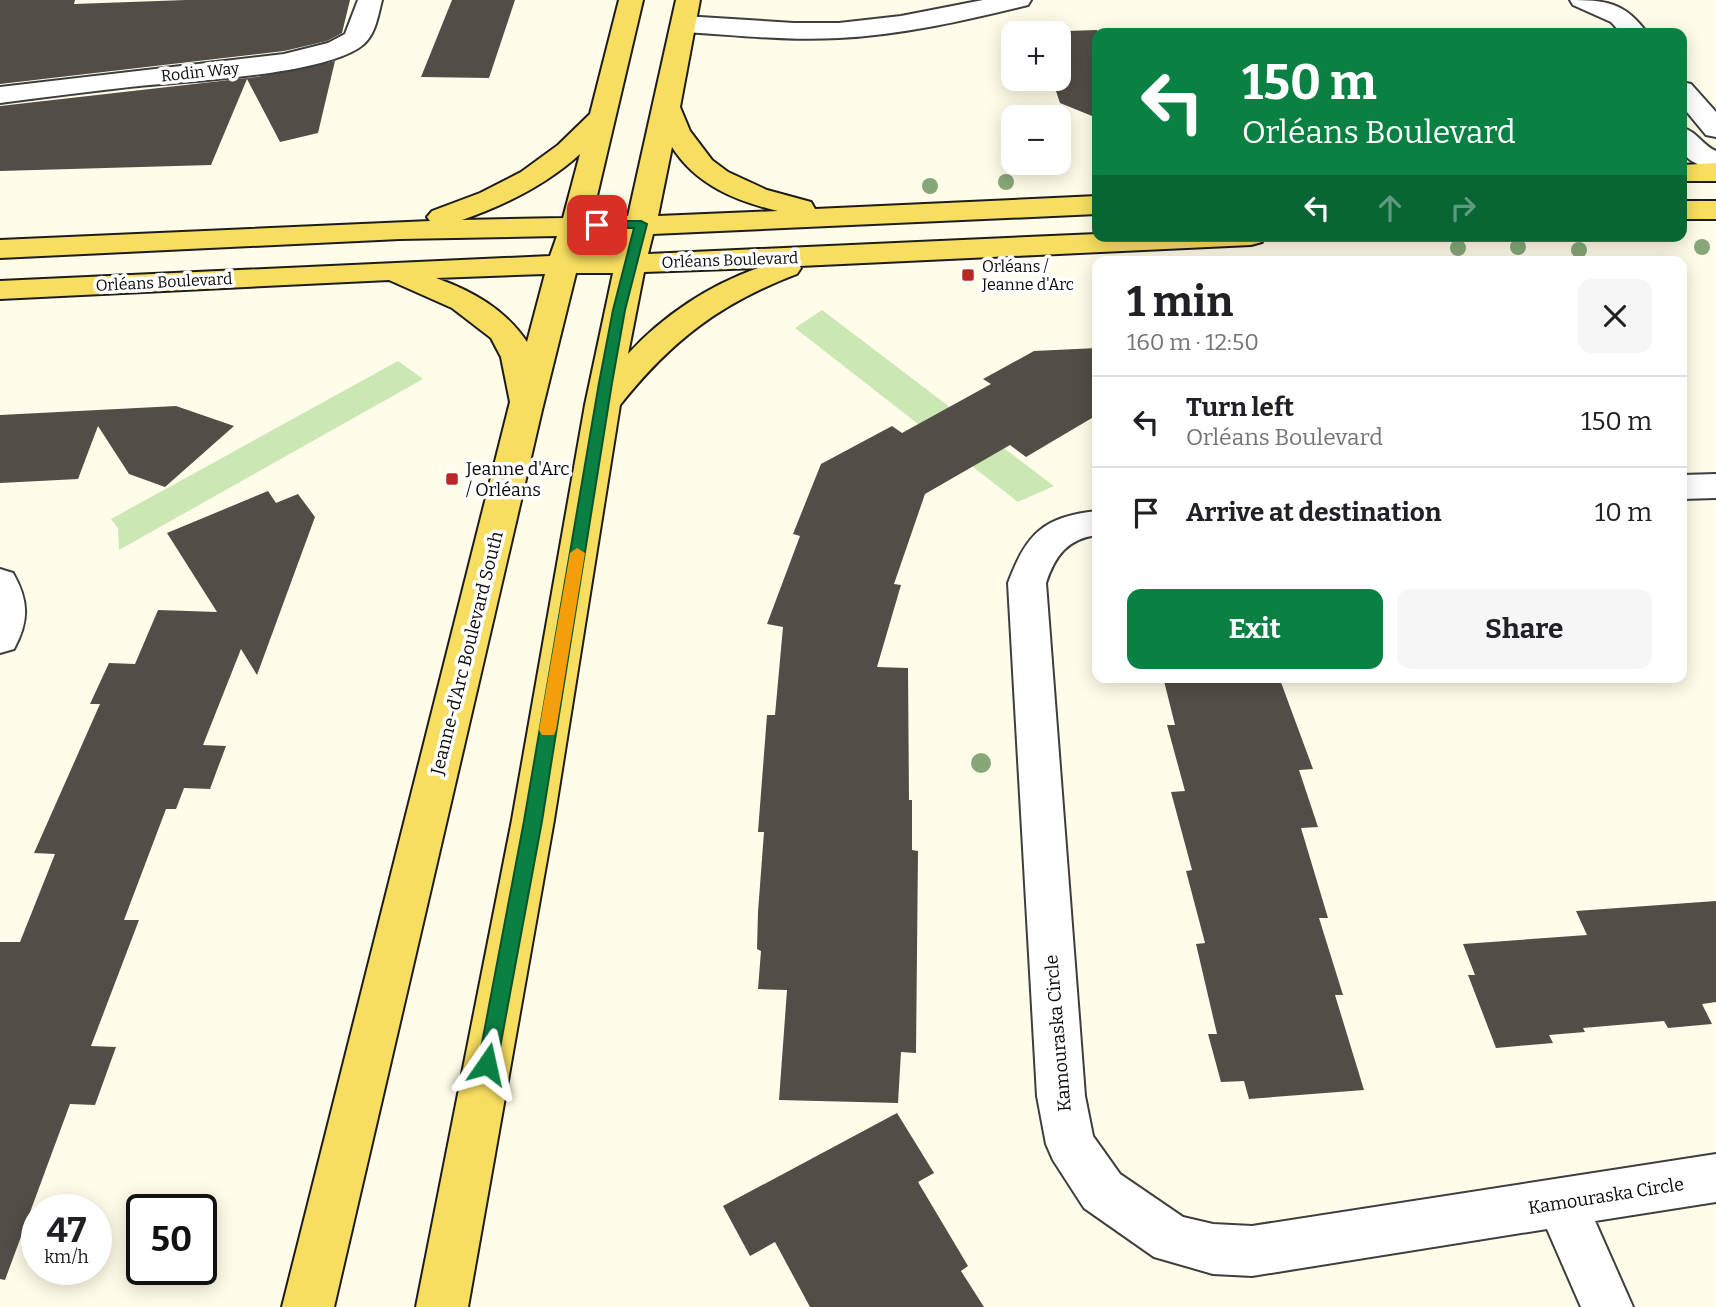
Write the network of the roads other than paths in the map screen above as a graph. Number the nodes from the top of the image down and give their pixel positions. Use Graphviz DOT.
graph roads {
  1 [pos="370,0"];
  2 [pos="631,0"];
  3 [pos="1019,0"];
  4 [pos="1583,2"];
  5 [pos="686,12"];
  6 [pos="1592,28"];
  7 [pos="1629,28"];
  8 [pos="0,95"];
  9 [pos="1687,96"];
  10 [pos="667,108"];
  11 [pos="604,116"];
  12 [pos="1716,130"];
  13 [pos="1687,142"];
  14 [pos="1716,161"];
  15 [pos="1716,172"];
  16 [pos="1687,173"];
  17 [pos="1092,205"];
  18 [pos="1687,210"];
  19 [pos="1716,210"];
  20 [pos="841,217"];
  21 [pos="641,224"];
  22 [pos="575,225"];
  23 [pos="400,230"];
  24 [pos="1125,242"];
  25 [pos="0,249"];
  26 [pos="831,256"];
  27 [pos="630,263"];
  28 [pos="563,264"];
  29 [pos="382,271"];
  30 [pos="0,290"];
  31 [pos="601,407"];
  32 [pos="526,410"];
  33 [pos="1716,486"];
  34 [pos="1687,487"];
  35 [pos="1092,524"];
  36 [pos="0,582"];
  37 [pos="0,639"];
  38 [pos="1716,1178"];
  39 [pos="1562,1204"];
  40 [pos="308,1307"];
  41 [pos="442,1307"];
  42 [pos="1607,1307"];
  1 -- 8 [label="street, Rodin Way"];
  2 -- 11 [label="main road, Jeanne-d'Arc Boulevard South"];
  3 -- 5 [label="street"];
  4 -- 6 [label="street"];
  4 -- 7 [label="street"];
  5 -- 10 [label="main road"];
  9 -- 12 [label="street"];
  10 -- 20 [label="main road"];
  10 -- 21 [label="main road"];
  11 -- 22 [label="main road, Jeanne-d'Arc Boulevard South"];
  11 -- 23 [label="main road"];
  13 -- 14 [label="street"];
  15 -- 16 [label="main road"];
  17 -- 20 [label="main road"];
  18 -- 19 [label="main road"];
  20 -- 21 [label="main road"];
  21 -- 22 [label="main road"];
  21 -- 27 [label="main road"];
  22 -- 23 [label="main road"];
  22 -- 28 [label="main road, Jeanne-d'Arc Boulevard South"];
  23 -- 25 [label="main road"];
  24 -- 26 [label="main road, Orléans Boulevard"];
  26 -- 27 [label="main road, Orléans Boulevard"];
  26 -- 31 [label="main road"];
  27 -- 28 [label="main road, Orléans Boulevard"];
  27 -- 31 [label="main road"];
  28 -- 29 [label="main road, Orléans Boulevard"];
  28 -- 32 [label="main road, Jeanne-d'Arc Boulevard South"];
  29 -- 30 [label="main road, Orléans Boulevard"];
  29 -- 32 [label="main road"];
  31 -- 41 [label="main road"];
  32 -- 40 [label="main road, Jeanne-d'Arc Boulevard South"];
  33 -- 34 [label="street"];
  35 -- 39 [label="street, Kamouraska Circle"];
  36 -- 37 [label="street"];
  38 -- 39 [label="street, Kamouraska Circle"];
  39 -- 42 [label="street"];
}
